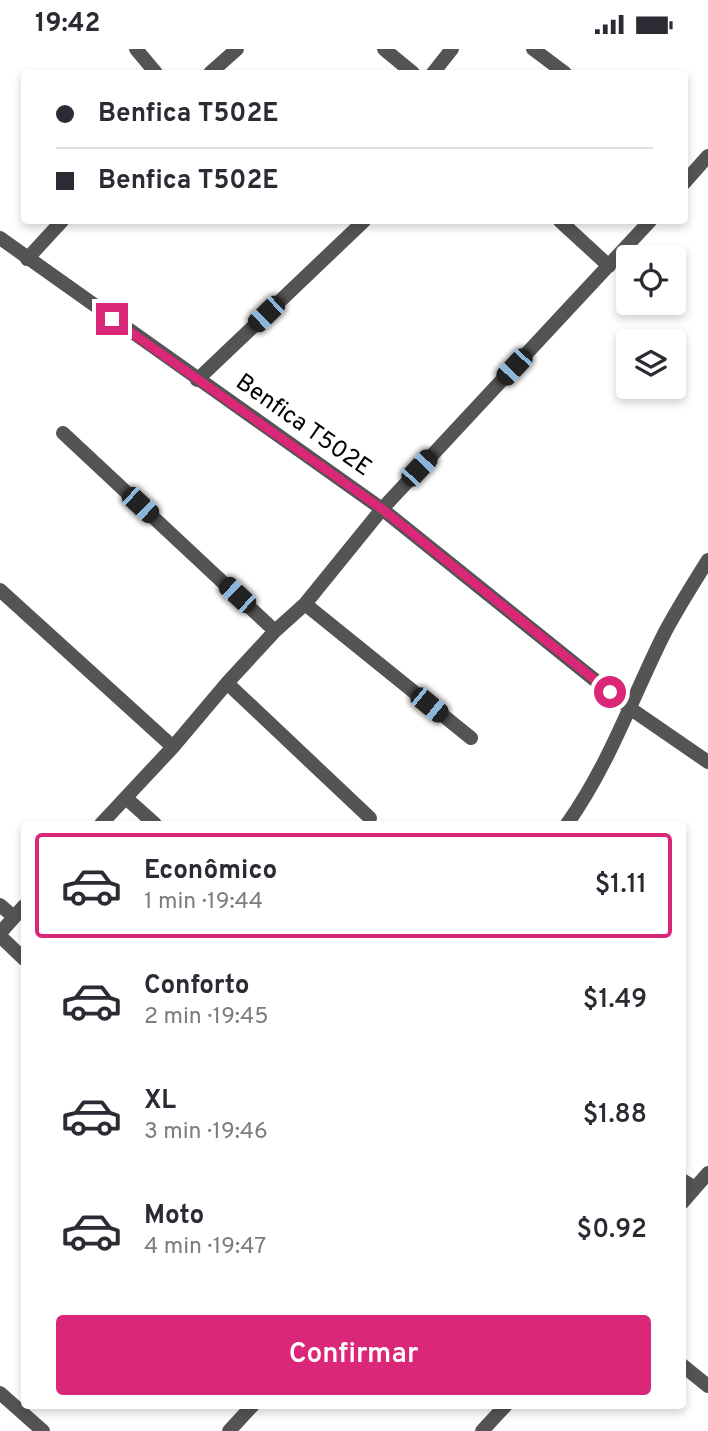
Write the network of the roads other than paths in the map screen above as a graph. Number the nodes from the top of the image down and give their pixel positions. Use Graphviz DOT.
graph roads {
  1 [pos="136,49"];
  2 [pos="237,49"];
  3 [pos="384,49"];
  4 [pos="452,49"];
  5 [pos="533,49"];
  6 [pos="154,70"];
  7 [pos="213,70"];
  8 [pos="409,70"];
  9 [pos="435,70"];
  10 [pos="561,70"];
  11 [pos="708,156"];
  12 [pos="688,174"];
  13 [pos="59,224"];
  14 [pos="361,224"];
  15 [pos="563,224"];
  16 [pos="647,224"];
  17 [pos="0,238"];
  18 [pos="27,258"];
  19 [pos="609,266"];
  20 [pos="197,380"];
  21 [pos="63,433"];
  22 [pos="382,509"];
  23 [pos="708,560"];
  24 [pos="0,590"];
  25 [pos="304,604"];
  26 [pos="275,631"];
  27 [pos="227,683"];
  28 [pos="631,709"];
  29 [pos="471,738"];
  30 [pos="173,747"];
  31 [pos="708,762"];
  32 [pos="126,798"];
  33 [pos="370,818"];
  34 [pos="104,821"];
  35 [pos="152,821"];
  36 [pos="569,821"];
  37 [pos="0,905"];
  38 [pos="21,909"];
  39 [pos="14,917"];
  40 [pos="0,935"];
  41 [pos="21,956"];
  42 [pos="708,1173"];
  43 [pos="689,1184"];
  44 [pos="686,1368"];
  45 [pos="708,1386"];
  46 [pos="0,1393"];
  47 [pos="21,1405"];
  48 [pos="28,1409"];
  49 [pos="249,1409"];
  50 [pos="502,1409"];
  51 [pos="43,1431"];
  52 [pos="229,1431"];
  53 [pos="482,1431"];
  1 -- 6 [label="street"];
  2 -- 7 [label="street"];
  3 -- 8 [label="street"];
  4 -- 9 [label="street"];
  5 -- 10 [label="street"];
  11 -- 12 [label="street"];
  13 -- 18 [label="street"];
  14 -- 20 [label="street"];
  15 -- 19 [label="street"];
  16 -- 19 [label="street"];
  17 -- 18 [label="street, Benfica T502E"];
  18 -- 20 [label="street, Benfica T502E"];
  19 -- 22 [label="street"];
  20 -- 22 [label="street, Benfica T502E"];
  21 -- 26 [label="street"];
  22 -- 25 [label="street"];
  22 -- 28 [label="street, Benfica T502E"];
  23 -- 28 [label="street"];
  24 -- 30 [label="street"];
  25 -- 26 [label="street"];
  25 -- 29 [label="street"];
  26 -- 27 [label="street"];
  27 -- 30 [label="street"];
  27 -- 33 [label="street"];
  28 -- 31 [label="street, Benfica T502E"];
  28 -- 36 [label="street"];
  30 -- 32 [label="street"];
  32 -- 34 [label="street"];
  32 -- 35 [label="street"];
  37 -- 39 [label="street"];
  38 -- 39 [label="street"];
  39 -- 40 [label="street"];
  40 -- 41 [label="street"];
  42 -- 43 [label="street"];
  44 -- 45 [label="street"];
  46 -- 47 [label="street"];
  48 -- 51 [label="street"];
  49 -- 52 [label="street"];
  50 -- 53 [label="street"];
}
